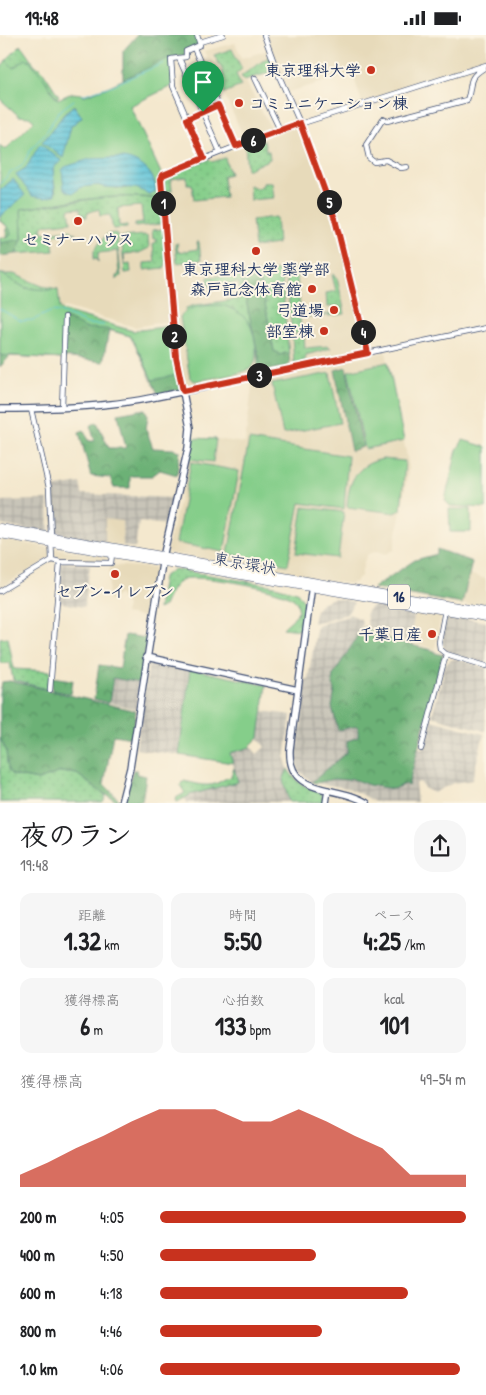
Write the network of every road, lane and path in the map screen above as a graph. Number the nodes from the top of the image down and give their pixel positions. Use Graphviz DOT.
graph roads {
  1 [pos="197,35"];
  2 [pos="223,35"];
  3 [pos="264,35"];
  4 [pos="216,36"];
  5 [pos="200,42"];
  6 [pos="194,48"];
  7 [pos="179,58"];
  8 [pos="485,67"];
  9 [pos="255,78"];
  10 [pos="218,105"];
  11 [pos="203,112"];
  12 [pos="187,119"];
  13 [pos="300,123"];
  14 [pos="280,130"];
  15 [pos="236,146"];
  16 [pos="220,152"];
  17 [pos="204,158"];
  18 [pos="407,167"];
  19 [pos="64,317"];
  20 [pos="486,328"];
  21 [pos="368,353"];
  22 [pos="205,387"];
  23 [pos="183,391"];
  24 [pos="62,408"];
  25 [pos="0,409"];
  26 [pos="31,409"];
  27 [pos="0,528"];
  28 [pos="0,534"];
  29 [pos="52,540"];
  30 [pos="112,553"];
  31 [pos="52,560"];
  32 [pos="162,560"];
  33 [pos="60,562"];
  34 [pos="312,585"];
  35 [pos="0,591"];
  36 [pos="444,610"];
  37 [pos="486,612"];
  38 [pos="486,617"];
  39 [pos="446,654"];
  40 [pos="146,657"];
  41 [pos="486,666"];
  42 [pos="298,689"];
  43 [pos="50,690"];
  44 [pos="421,749"];
  45 [pos="328,790"];
  46 [pos="121,803"];
  47 [pos="326,803"];
  48 [pos="367,803"];
  1 -- 5 [label="street"];
  2 -- 4 [label="street"];
  3 -- 13 [label="street"];
  4 -- 5 [label="street"];
  5 -- 6 [label="street"];
  6 -- 7 [label="street"];
  6 -- 10 [label="street"];
  7 -- 11 [label="street"];
  7 -- 12 [label="street"];
  8 -- 13 [label="street"];
  8 -- 18 [label="street"];
  9 -- 14 [label="street"];
  10 -- 11 [label="street"];
  10 -- 15 [label="street"];
  11 -- 12 [label="street"];
  11 -- 16 [label="street"];
  12 -- 17 [label="street"];
  13 -- 14 [label="street"];
  13 -- 21 [label="street"];
  14 -- 15 [label="street"];
  15 -- 16 [label="street"];
  16 -- 17 [label="street"];
  17 -- 23 [label="street"];
  19 -- 24 [label="street"];
  20 -- 21 [label="street"];
  21 -- 22 [label="street"];
  22 -- 23 [label="street"];
  23 -- 24 [label="street"];
  23 -- 32 [label="street"];
  24 -- 26 [label="street"];
  25 -- 26 [label="street"];
  26 -- 29 [label="street"];
  27 -- 29 [label="highway, 東京環状 / 16"];
  28 -- 29 [label="highway, 東京環状 / 16"];
  29 -- 30 [label="highway, 東京環状 / 16"];
  29 -- 31 [label="street"];
  29 -- 32 [label="highway, 東京環状 / 16"];
  30 -- 32 [label="highway, 東京環状 / 16"];
  30 -- 33 [label="street"];
  31 -- 33 [label="street"];
  31 -- 35 [label="street"];
  32 -- 34 [label="highway, 東京環状 / 16"];
  32 -- 40 [label="street"];
  33 -- 43 [label="street"];
  34 -- 36 [label="highway, 東京環状 / 16"];
  34 -- 37 [label="highway, 東京環状 / 16"];
  34 -- 42 [label="street"];
  36 -- 38 [label="highway, 東京環状 / 16"];
  36 -- 39 [label="street"];
  39 -- 41 [label="street"];
  39 -- 44 [label="street"];
  40 -- 42 [label="street"];
  40 -- 46 [label="street"];
  42 -- 45 [label="street"];
  45 -- 47 [label="street"];
  45 -- 48 [label="street"];
}
